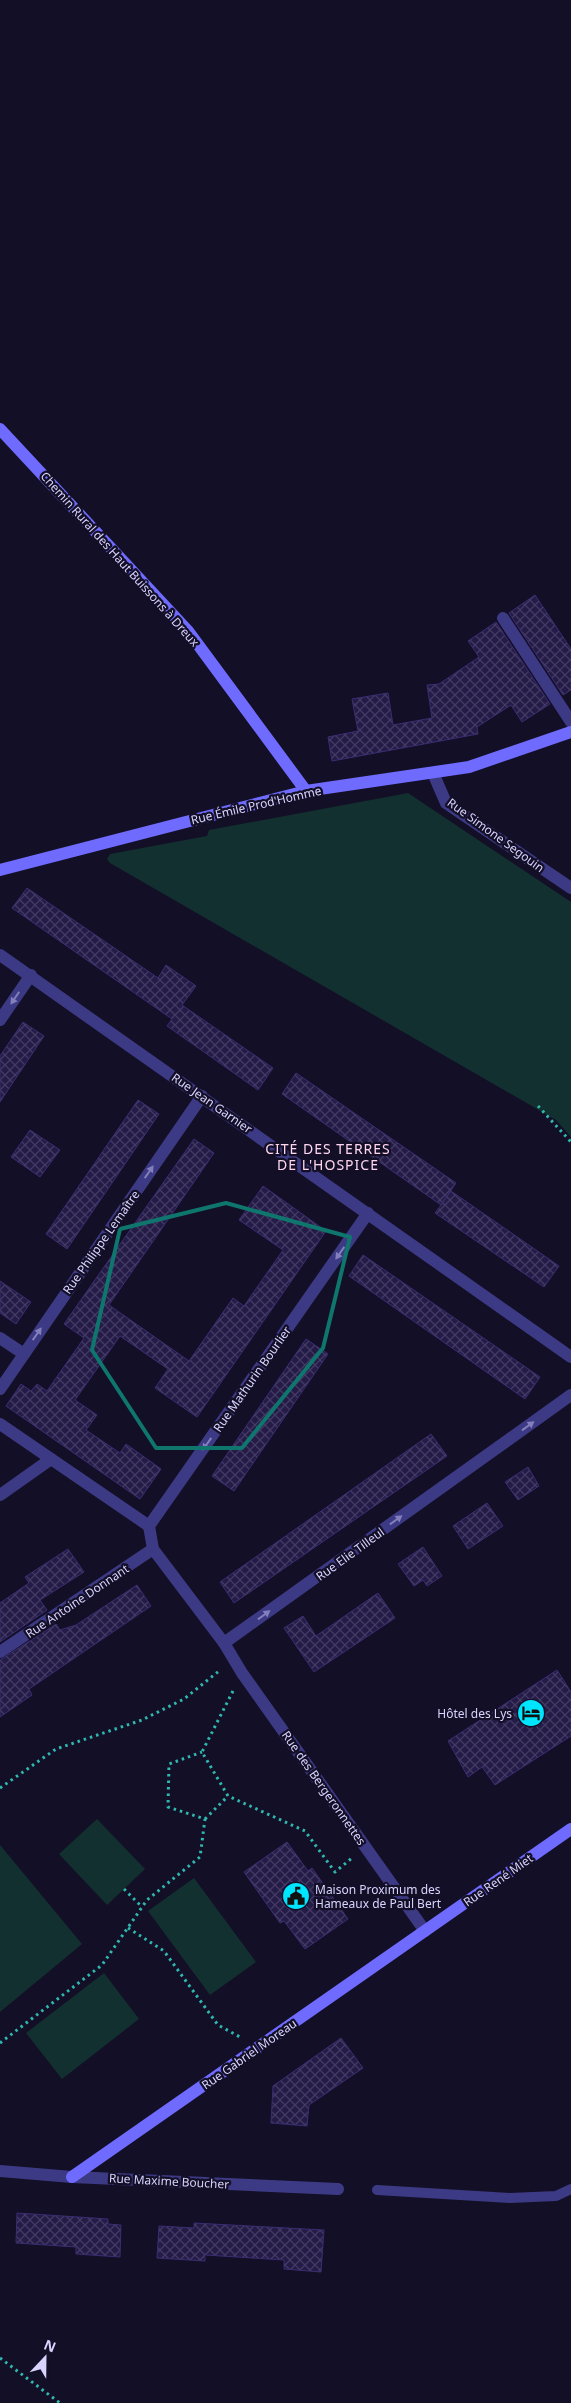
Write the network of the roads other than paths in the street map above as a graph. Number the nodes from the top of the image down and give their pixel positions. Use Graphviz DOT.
graph roads {
  1 [pos="0,429"];
  2 [pos="503,618"];
  3 [pos="571,722"];
  4 [pos="571,732"];
  5 [pos="433,773"];
  6 [pos="306,791"];
  7 [pos="0,870"];
  8 [pos="571,888"];
  9 [pos="0,955"];
  10 [pos="31,975"];
  11 [pos="0,1020"];
  12 [pos="202,1096"];
  13 [pos="368,1213"];
  14 [pos="0,1338"];
  15 [pos="24,1354"];
  16 [pos="571,1357"];
  17 [pos="0,1389"];
  18 [pos="571,1395"];
  19 [pos="0,1424"];
  20 [pos="51,1459"];
  21 [pos="0,1495"];
  22 [pos="149,1526"];
  23 [pos="153,1549"];
  24 [pos="224,1643"];
  25 [pos="0,1652"];
  26 [pos="571,1829"];
  27 [pos="425,1931"];
  28 [pos="0,2171"];
  29 [pos="72,2177"];
  30 [pos="338,2189"];
  31 [pos="571,2189"];
  32 [pos="376,2190"];
  1 -- 6 [label="street, Chemin Rural des Haut Buissons à Dreux"];
  2 -- 3 [label="street"];
  4 -- 5 [label="street, Rue Émile Prod'Homme"];
  5 -- 6 [label="street, Rue Émile Prod'Homme"];
  5 -- 8 [label="street, Rue Simone Segouin"];
  6 -- 7 [label="street, Rue Émile Prod'Homme"];
  9 -- 10 [label="street, Rue Jean Garnier"];
  10 -- 11 [label="street, one-way"];
  10 -- 12 [label="street, Rue Jean Garnier"];
  12 -- 13 [label="street, Rue Jean Garnier"];
  15 -- 12 [label="street, Rue Philippe Lemaître, one-way"];
  13 -- 16 [label="street, Rue Jean Garnier"];
  13 -- 22 [label="street, Rue Mathurin Bourlier, one-way"];
  14 -- 15 [label="street"];
  15 -- 17 [label="street, Rue Philippe Lemaître"];
  24 -- 18 [label="street, Rue Elie Tilleul, one-way"];
  19 -- 20 [label="street"];
  20 -- 21 [label="street"];
  20 -- 22 [label="street"];
  22 -- 23 [label="street"];
  23 -- 24 [label="street"];
  23 -- 25 [label="street, Rue Antoine Donnant"];
  24 -- 27 [label="street, Rue des Bergeronnettes"];
  26 -- 27 [label="street, Rue René Miet"];
  27 -- 29 [label="street, Rue Gabriel Moreau"];
  28 -- 29 [label="street, Rue Maxime Boucher"];
  29 -- 30 [label="street, Rue Maxime Boucher"];
  31 -- 32 [label="lane"];
}
